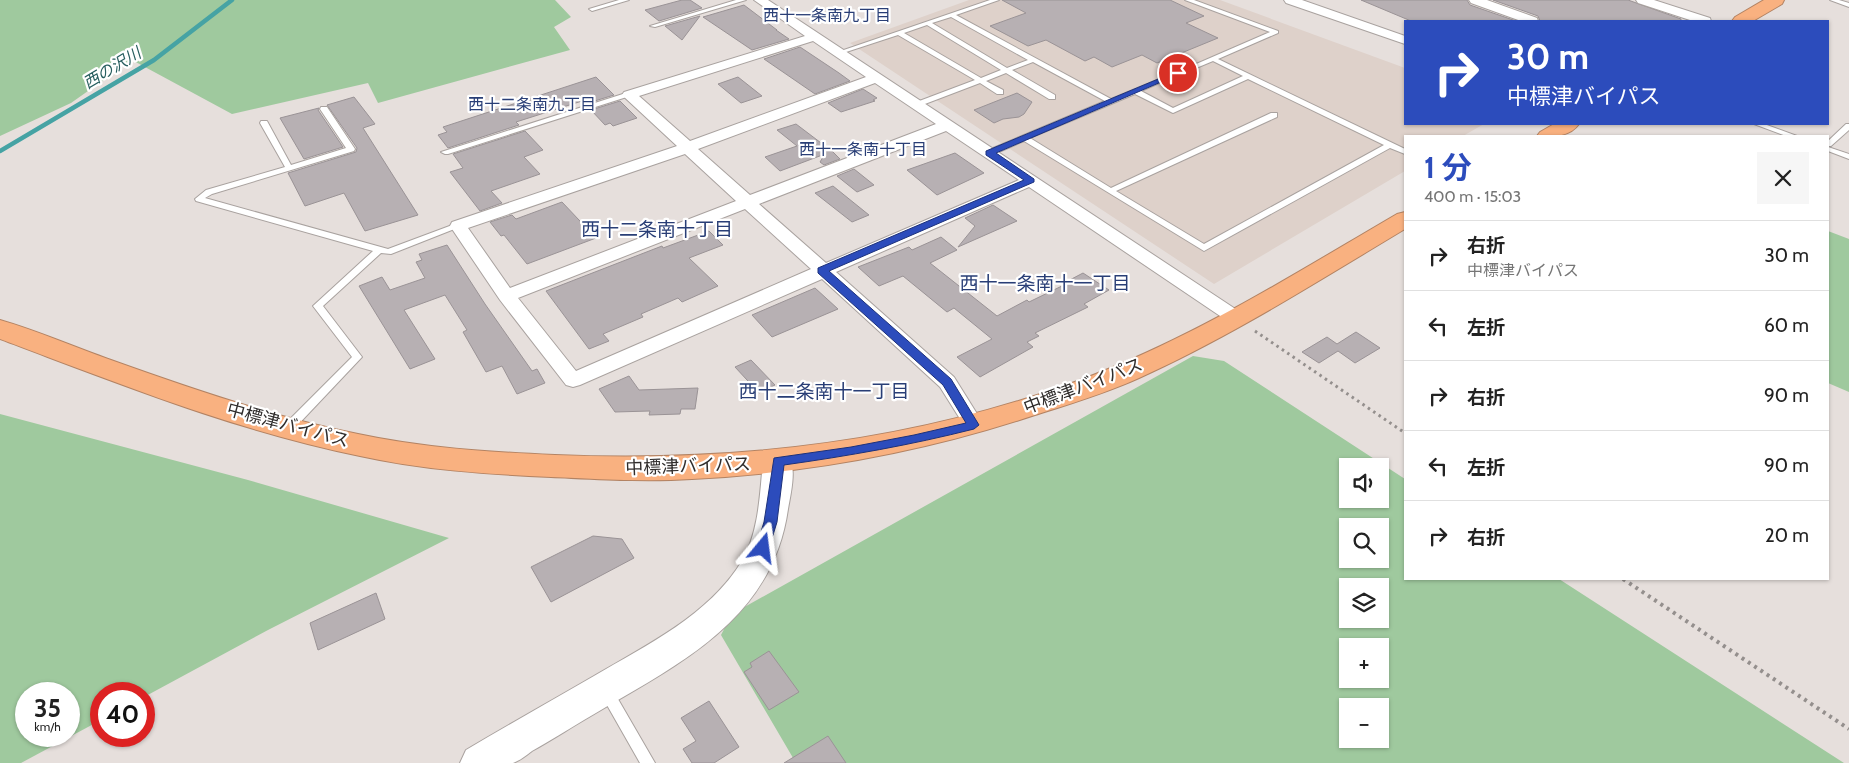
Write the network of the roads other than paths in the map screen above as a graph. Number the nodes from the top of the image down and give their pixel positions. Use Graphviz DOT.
graph roads {
  1 [pos="626,0"];
  2 [pos="743,0"];
  3 [pos="760,0"];
  4 [pos="996,0"];
  5 [pos="1188,0"];
  6 [pos="1290,0"];
  7 [pos="1475,0"];
  8 [pos="1642,0"];
  9 [pos="1776,0"];
  10 [pos="1833,0"];
  11 [pos="1849,5"];
  12 [pos="592,10"];
  13 [pos="950,15"];
  14 [pos="1529,20"];
  15 [pos="1702,20"];
  16 [pos="1743,20"];
  17 [pos="927,23"];
  18 [pos="653,26"];
  19 [pos="899,33"];
  20 [pos="814,37"];
  21 [pos="1404,40"];
  22 [pos="838,53"];
  23 [pos="1213,59"];
  24 [pos="1033,60"];
  25 [pos="1189,69"];
  26 [pos="1006,70"];
  27 [pos="1178,73"];
  28 [pos="1249,76"];
  29 [pos="877,78"];
  30 [pos="980,80"];
  31 [pos="1136,91"];
  32 [pos="1000,92"];
  33 [pos="629,95"];
  34 [pos="1052,97"];
  35 [pos="1110,102"];
  36 [pos="917,105"];
  37 [pos="324,108"];
  38 [pos="1274,114"];
  39 [pos="264,124"];
  40 [pos="947,125"];
  41 [pos="1567,125"];
  42 [pos="1761,125"];
  43 [pos="1849,126"];
  44 [pos="1549,135"];
  45 [pos="1790,135"];
  46 [pos="1024,138"];
  47 [pos="1829,143"];
  48 [pos="1390,145"];
  49 [pos="686,148"];
  50 [pos="1829,149"];
  51 [pos="445,152"];
  52 [pos="1404,152"];
  53 [pos="989,153"];
  54 [pos="1849,157"];
  55 [pos="289,167"];
  56 [pos="1030,180"];
  57 [pos="1110,191"];
  58 [pos="747,202"];
  59 [pos="1404,220"];
  60 [pos="458,226"];
  61 [pos="380,249"];
  62 [pos="822,270"];
  63 [pos="506,296"];
  64 [pos="1236,318"];
  65 [pos="0,329"];
  66 [pos="974,425"];
  67 [pos="288,428"];
  68 [pos="778,461"];
  69 [pos="604,688"];
  70 [pos="479,763"];
  71 [pos="648,763"];
  1 -- 12 [label="lane"];
  2 -- 18 [label="lane"];
  3 -- 20 [label="street"];
  4 -- 13 [label="lane"];
  5 -- 23 [label="lane"];
  6 -- 21 [label="street"];
  7 -- 14 [label="street"];
  8 -- 15 [label="street"];
  9 -- 16 [label="highway"];
  10 -- 11 [label="lane"];
  13 -- 17 [label="lane"];
  13 -- 24 [label="lane"];
  17 -- 19 [label="lane"];
  17 -- 26 [label="lane"];
  19 -- 22 [label="lane"];
  19 -- 30 [label="lane"];
  20 -- 22 [label="street"];
  20 -- 33 [label="street"];
  22 -- 29 [label="street"];
  23 -- 25 [label="lane"];
  23 -- 28 [label="lane"];
  24 -- 26 [label="lane"];
  24 -- 35 [label="lane"];
  26 -- 30 [label="lane"];
  26 -- 34 [label="lane"];
  27 -- 31 [label="lane"];
  28 -- 31 [label="lane"];
  28 -- 48 [label="lane"];
  29 -- 36 [label="street"];
  29 -- 49 [label="street"];
  30 -- 32 [label="lane"];
  30 -- 36 [label="lane"];
  31 -- 35 [label="lane"];
  33 -- 49 [label="street"];
  33 -- 51 [label="lane"];
  35 -- 46 [label="lane"];
  36 -- 40 [label="street"];
  37 -- 55 [label="lane"];
  38 -- 57 [label="lane"];
  39 -- 55 [label="lane"];
  40 -- 53 [label="street"];
  40 -- 58 [label="street"];
  41 -- 44 [label="highway"];
  42 -- 45 [label="lane"];
  43 -- 47 [label="lane"];
  46 -- 53 [label="lane"];
  46 -- 57 [label="lane"];
  48 -- 52 [label="lane"];
  48 -- 57 [label="lane"];
  49 -- 58 [label="street"];
  49 -- 60 [label="street"];
  50 -- 54 [label="lane"];
  53 -- 56 [label="street"];
  55 -- 61 [label="lane"];
  56 -- 62 [label="street"];
  56 -- 64 [label="street"];
  58 -- 62 [label="street"];
  58 -- 63 [label="street"];
  59 -- 64 [label="highway, 中標津バイパス"];
  60 -- 61 [label="lane"];
  60 -- 63 [label="street"];
  61 -- 67 [label="lane"];
  62 -- 63 [label="street"];
  62 -- 66 [label="street"];
  64 -- 66 [label="highway, 中標津バイパス"];
  65 -- 67 [label="highway, 中標津バイパス"];
  66 -- 68 [label="highway, 中標津バイパス"];
  67 -- 68 [label="highway, 中標津バイパス"];
  68 -- 69 [label="street"];
  69 -- 70 [label="street"];
  69 -- 71 [label="lane"];
}
